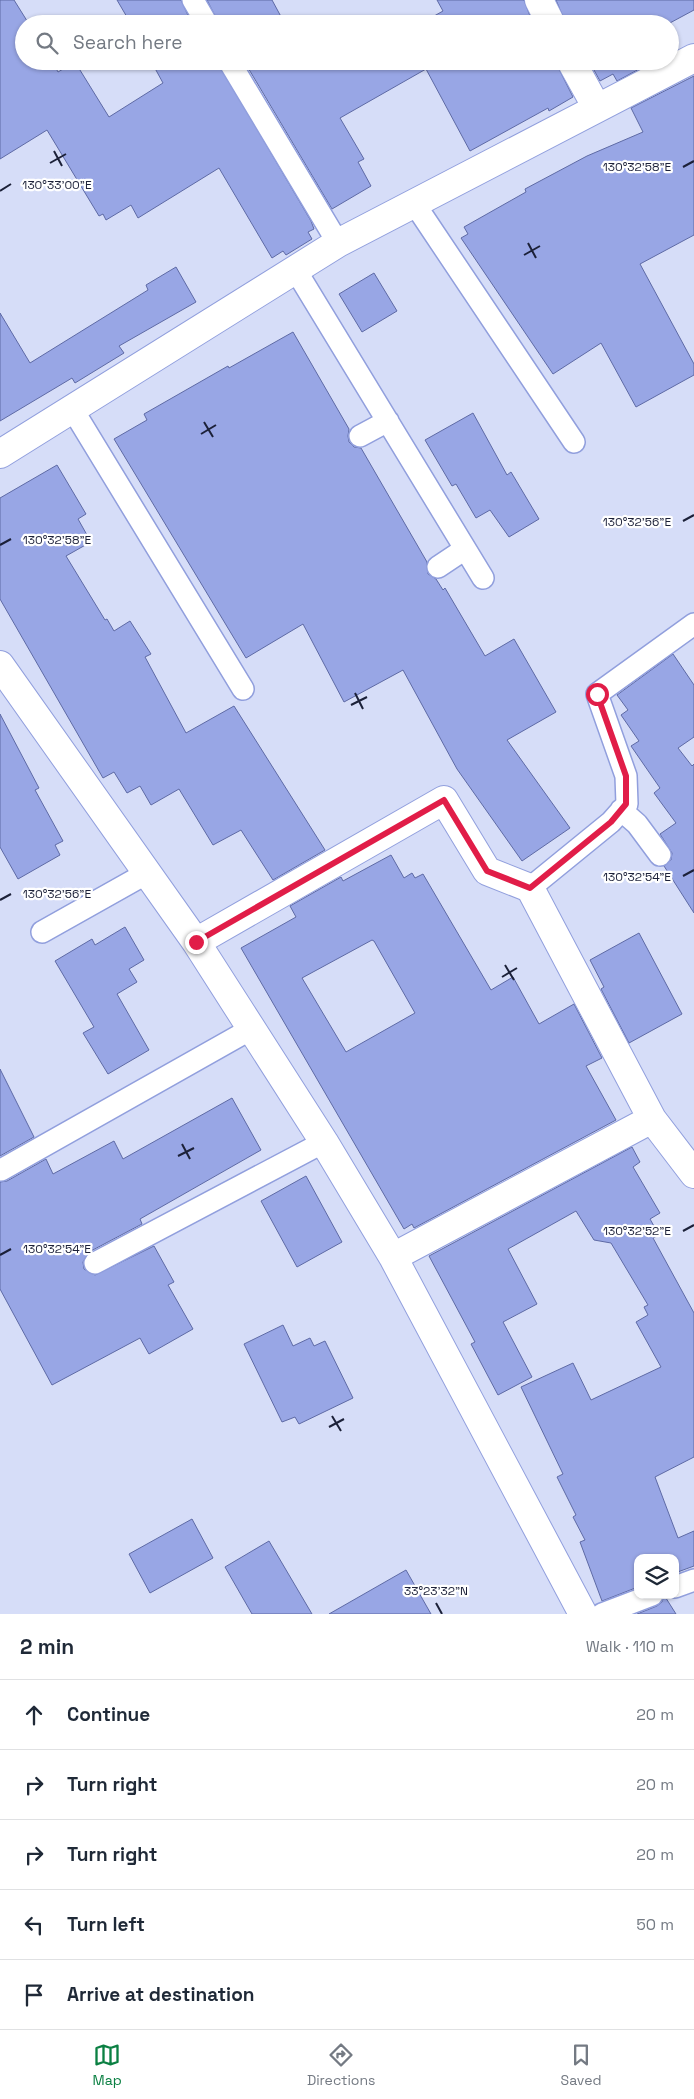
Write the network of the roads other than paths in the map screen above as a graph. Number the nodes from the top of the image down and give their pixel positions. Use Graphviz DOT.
graph roads {
  1 [pos="193,0"];
  2 [pos="539,0"];
  3 [pos="202,15"];
  4 [pos="546,15"];
  5 [pos="694,58"];
  6 [pos="679,66"];
  7 [pos="234,70"];
  8 [pos="576,70"];
  9 [pos="670,70"];
  10 [pos="596,108"];
  11 [pos="414,203"];
  12 [pos="338,243"];
  13 [pos="295,270"];
  14 [pos="73,410"];
  15 [pos="388,421"];
  16 [pos="360,436"];
  17 [pos="574,442"];
  18 [pos="0,454"];
  19 [pos="465,549"];
  20 [pos="438,567"];
  21 [pos="483,578"];
  22 [pos="694,624"];
  23 [pos="0,665"];
  24 [pos="243,689"];
  25 [pos="621,810"];
  26 [pos="660,855"];
  27 [pos="147,873"];
  28 [pos="530,888"];
  29 [pos="42,932"];
  30 [pos="196,942"];
  31 [pos="253,1028"];
  32 [pos="652,1118"];
  33 [pos="324,1142"];
  34 [pos="1,1170"];
  35 [pos="694,1174"];
  36 [pos="393,1257"];
  37 [pos="95,1263"];
  38 [pos="694,1580"];
  39 [pos="679,1586"];
  40 [pos="641,1599"];
  41 [pos="583,1614"];
  42 [pos="602,1614"];
  1 -- 3 [label="lane"];
  2 -- 4 [label="street"];
  5 -- 6 [label="street"];
  7 -- 12 [label="lane"];
  8 -- 10 [label="street"];
  9 -- 10 [label="street"];
  10 -- 11 [label="street"];
  11 -- 12 [label="street"];
  11 -- 17 [label="lane"];
  12 -- 13 [label="street"];
  13 -- 14 [label="street"];
  13 -- 15 [label="lane"];
  14 -- 18 [label="street"];
  14 -- 24 [label="lane"];
  15 -- 16 [label="lane"];
  15 -- 19 [label="lane"];
  19 -- 20 [label="lane"];
  19 -- 21 [label="lane"];
  22 -- 25 [label="lane"];
  23 -- 27 [label="street"];
  25 -- 26 [label="lane"];
  25 -- 28 [label="lane"];
  27 -- 29 [label="lane"];
  27 -- 30 [label="street"];
  28 -- 30 [label="street"];
  28 -- 32 [label="street"];
  30 -- 31 [label="street"];
  31 -- 33 [label="street"];
  31 -- 34 [label="lane"];
  32 -- 35 [label="street"];
  32 -- 36 [label="street"];
  33 -- 36 [label="street"];
  33 -- 37 [label="lane"];
  36 -- 41 [label="street"];
  38 -- 39 [label="lane"];
  40 -- 42 [label="lane"];
}
